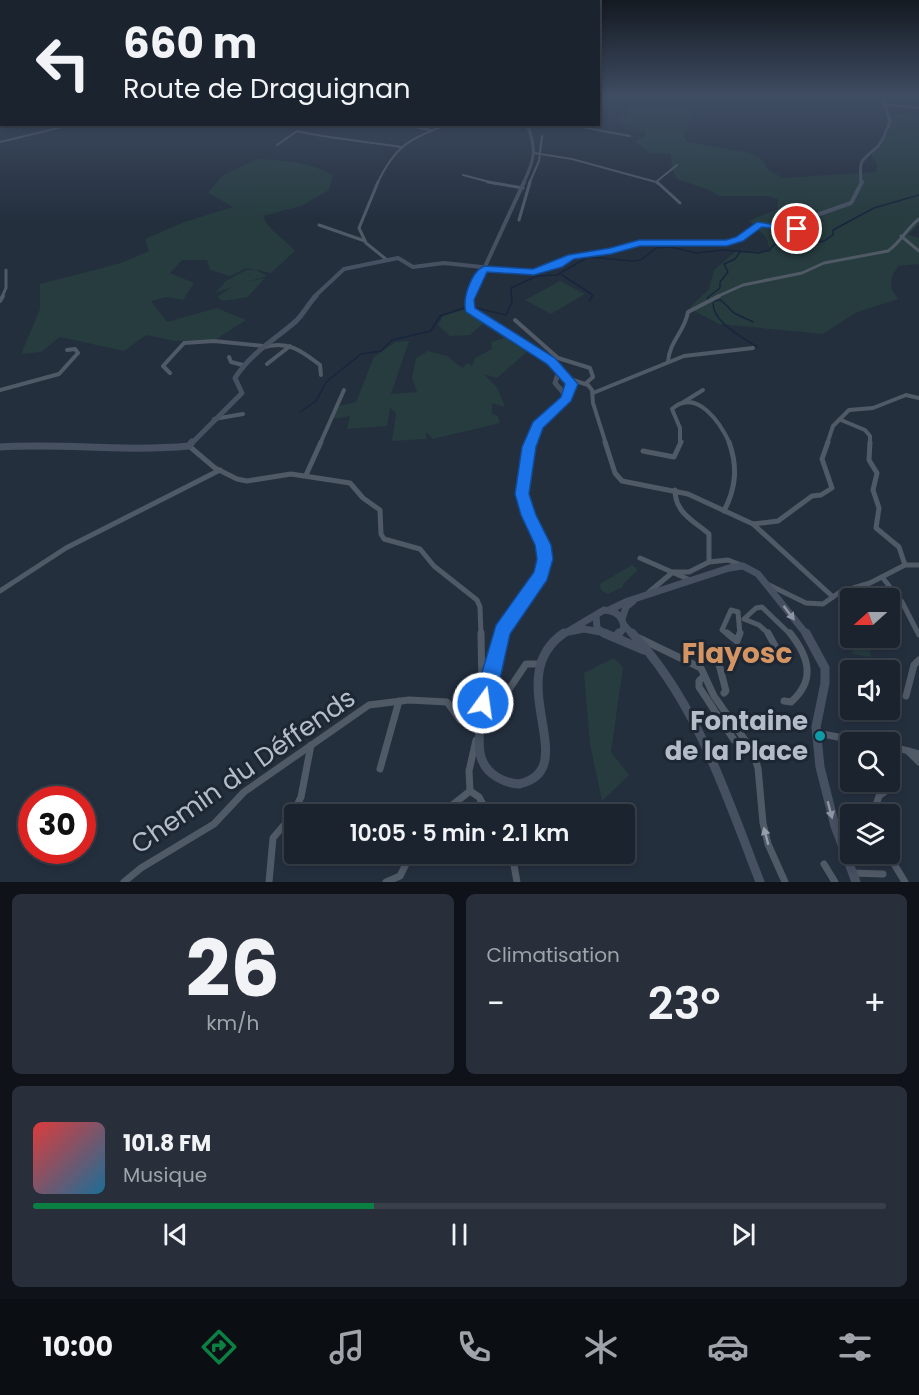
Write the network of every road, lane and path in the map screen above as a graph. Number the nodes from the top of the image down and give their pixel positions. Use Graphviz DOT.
graph roads {
  1 [pos="20,137"];
  2 [pos="288,137"];
  3 [pos="323,137"];
  4 [pos="420,137"];
  5 [pos="534,137"];
  6 [pos="541,137"];
  7 [pos="883,137"];
  8 [pos="0,142"];
  9 [pos="277,145"];
  10 [pos="401,147"];
  11 [pos="536,153"];
  12 [pos="677,165"];
  13 [pos="464,175"];
  14 [pos="656,182"];
  15 [pos="524,188"];
  16 [pos="680,203"];
  17 [pos="919,219"];
  18 [pos="519,220"];
  19 [pos="319,225"];
  20 [pos="901,236"];
  21 [pos="365,241"];
  22 [pos="919,251"];
  23 [pos="387,260"];
  24 [pos="483,266"];
  25 [pos="6,270"];
  26 [pos="0,301"];
  27 [pos="515,320"];
  28 [pos="290,346"];
  29 [pos="262,347"];
  30 [pos="753,348"];
  31 [pos="67,350"];
  32 [pos="229,357"];
  33 [pos="545,358"];
  34 [pos="668,363"];
  35 [pos="243,364"];
  36 [pos="267,364"];
  37 [pos="170,373"];
  38 [pos="321,375"];
  39 [pos="557,378"];
  40 [pos="569,382"];
  41 [pos="583,383"];
  42 [pos="560,387"];
  43 [pos="0,390"];
  44 [pos="344,390"];
  45 [pos="704,390"];
  46 [pos="593,393"];
  47 [pos="919,398"];
  48 [pos="562,403"];
  49 [pos="682,404"];
  50 [pos="243,414"];
  51 [pos="214,418"];
  52 [pos="841,420"];
  53 [pos="189,446"];
  54 [pos="0,447"];
  55 [pos="643,451"];
  56 [pos="220,470"];
  57 [pos="306,475"];
  58 [pos="675,490"];
  59 [pos="724,511"];
  60 [pos="753,525"];
  61 [pos="640,558"];
  62 [pos="709,562"];
  63 [pos="905,565"];
  64 [pos="919,565"];
  65 [pos="743,566"];
  66 [pos="673,572"];
  67 [pos="882,577"];
  68 [pos="690,580"];
  69 [pos="767,584"];
  70 [pos="0,591"];
  71 [pos="642,596"];
  72 [pos="833,597"];
  73 [pos="609,610"];
  74 [pos="596,616"];
  75 [pos="623,622"];
  76 [pos="600,632"];
  77 [pos="919,634"];
  78 [pos="560,635"];
  79 [pos="617,636"];
  80 [pos="636,637"];
  81 [pos="734,638"];
  82 [pos="811,641"];
  83 [pos="799,644"];
  84 [pos="715,649"];
  85 [pos="656,660"];
  86 [pos="919,660"];
  87 [pos="784,662"];
  88 [pos="539,664"];
  89 [pos="726,692"];
  90 [pos="906,696"];
  91 [pos="784,700"];
  92 [pos="399,701"];
  93 [pos="486,703"];
  94 [pos="482,721"];
  95 [pos="817,733"];
  96 [pos="840,738"];
  97 [pos="311,746"];
  98 [pos="900,750"];
  99 [pos="908,752"];
  100 [pos="919,754"];
  101 [pos="919,762"];
  102 [pos="380,769"];
  103 [pos="470,791"];
  104 [pos="885,792"];
  105 [pos="454,804"];
  106 [pos="483,804"];
  107 [pos="876,804"];
  108 [pos="406,864"];
  109 [pos="514,864"];
  110 [pos="824,864"];
  111 [pos="894,864"];
  112 [pos="883,874"];
  113 [pos="854,878"];
  114 [pos="124,882"];
  115 [pos="269,882"];
  116 [pos="386,882"];
  117 [pos="517,882"];
  118 [pos="760,882"];
  119 [pos="785,882"];
  120 [pos="835,882"];
  121 [pos="905,882"];
  1 -- 8 [label="street"];
  2 -- 9 [label="street"];
  3 -- 10 [label="street"];
  4 -- 10 [label="street"];
  5 -- 11 [label="street"];
  6 -- 11 [label="street"];
  7 -- 24 [label="street"];
  10 -- 21 [label="street"];
  11 -- 14 [label="street"];
  11 -- 15 [label="street"];
  12 -- 14 [label="street"];
  13 -- 15 [label="street"];
  14 -- 16 [label="street"];
  15 -- 18 [label="street"];
  15 -- 24 [label="street"];
  17 -- 20 [label="street"];
  19 -- 21 [label="street"];
  20 -- 22 [label="street"];
  20 -- 34 [label="street"];
  21 -- 23 [label="street"];
  23 -- 24 [label="street"];
  23 -- 29 [label="street"];
  24 -- 33 [label="street"];
  25 -- 26 [label="street"];
  27 -- 41 [label="street"];
  28 -- 29 [label="street"];
  28 -- 36 [label="street"];
  28 -- 38 [label="street"];
  29 -- 35 [label="street"];
  29 -- 37 [label="street"];
  30 -- 34 [label="street"];
  31 -- 43 [label="street"];
  32 -- 35 [label="street"];
  33 -- 39 [label="street"];
  33 -- 40 [label="street"];
  34 -- 46 [label="street"];
  35 -- 51 [label="street"];
  39 -- 40 [label="street"];
  39 -- 42 [label="street"];
  40 -- 41 [label="street"];
  40 -- 42 [label="street"];
  40 -- 48 [label="street"];
  41 -- 46 [label="street"];
  42 -- 48 [label="street"];
  44 -- 57 [label="street"];
  45 -- 49 [label="street"];
  46 -- 58 [label="street"];
  47 -- 52 [label="street"];
  48 -- 93 [label="street"];
  49 -- 55 [label="street"];
  49 -- 59 [label="street"];
  50 -- 51 [label="street"];
  51 -- 53 [label="street"];
  52 -- 60 [label="street"];
  52 -- 63 [label="street"];
  53 -- 54 [label="street"];
  53 -- 56 [label="street"];
  56 -- 57 [label="street"];
  56 -- 70 [label="street"];
  57 -- 93 [label="street"];
  58 -- 59 [label="street"];
  58 -- 62 [label="street"];
  59 -- 60 [label="street"];
  60 -- 72 [label="street"];
  61 -- 66 [label="street"];
  62 -- 65 [label="street"];
  62 -- 66 [label="street"];
  63 -- 64 [label="street"];
  63 -- 67 [label="street"];
  65 -- 68 [label="street"];
  65 -- 69 [label="street"];
  66 -- 68 [label="street"];
  66 -- 71 [label="street"];
  67 -- 72 [label="street"];
  67 -- 77 [label="street"];
  68 -- 71 [label="street"];
  69 -- 72 [label="street"];
  69 -- 82 [label="street, one-way"];
  71 -- 73 [label="street"];
  71 -- 75 [label="street"];
  73 -- 74 [label="street"];
  73 -- 75 [label="street"];
  74 -- 76 [label="street"];
  74 -- 78 [label="street"];
  75 -- 79 [label="street"];
  75 -- 80 [label="street"];
  76 -- 78 [label="street"];
  76 -- 79 [label="street"];
  78 -- 88 [label="street"];
  79 -- 85 [label="street"];
  80 -- 85 [label="street"];
  119 -- 80 [label="street, one-way"];
  81 -- 81 [label="street"];
  82 -- 83 [label="street"];
  82 -- 95 [label="street"];
  83 -- 87 [label="street"];
  83 -- 91 [label="street"];
  84 -- 89 [label="street"];
  85 -- 118 [label="street"];
  86 -- 90 [label="street"];
  88 -- 94 [label="street"];
  88 -- 94 [label="street"];
  92 -- 94 [label="street, Chemin du Déffends"];
  92 -- 97 [label="street, Chemin du Déffends"];
  92 -- 102 [label="street"];
  93 -- 94 [label="street"];
  94 -- 103 [label="street"];
  95 -- 96 [label="street"];
  95 -- 113 [label="street, one-way"];
  97 -- 114 [label="street, Chemin du Déffends"];
  97 -- 115 [label="street"];
  98 -- 99 [label="street"];
  99 -- 100 [label="street"];
  99 -- 101 [label="street"];
  103 -- 105 [label="street"];
  103 -- 106 [label="street"];
  104 -- 107 [label="street"];
  108 -- 116 [label="street"];
  109 -- 117 [label="street"];
  110 -- 120 [label="street"];
  111 -- 121 [label="street"];
  112 -- 113 [label="street"];
}
